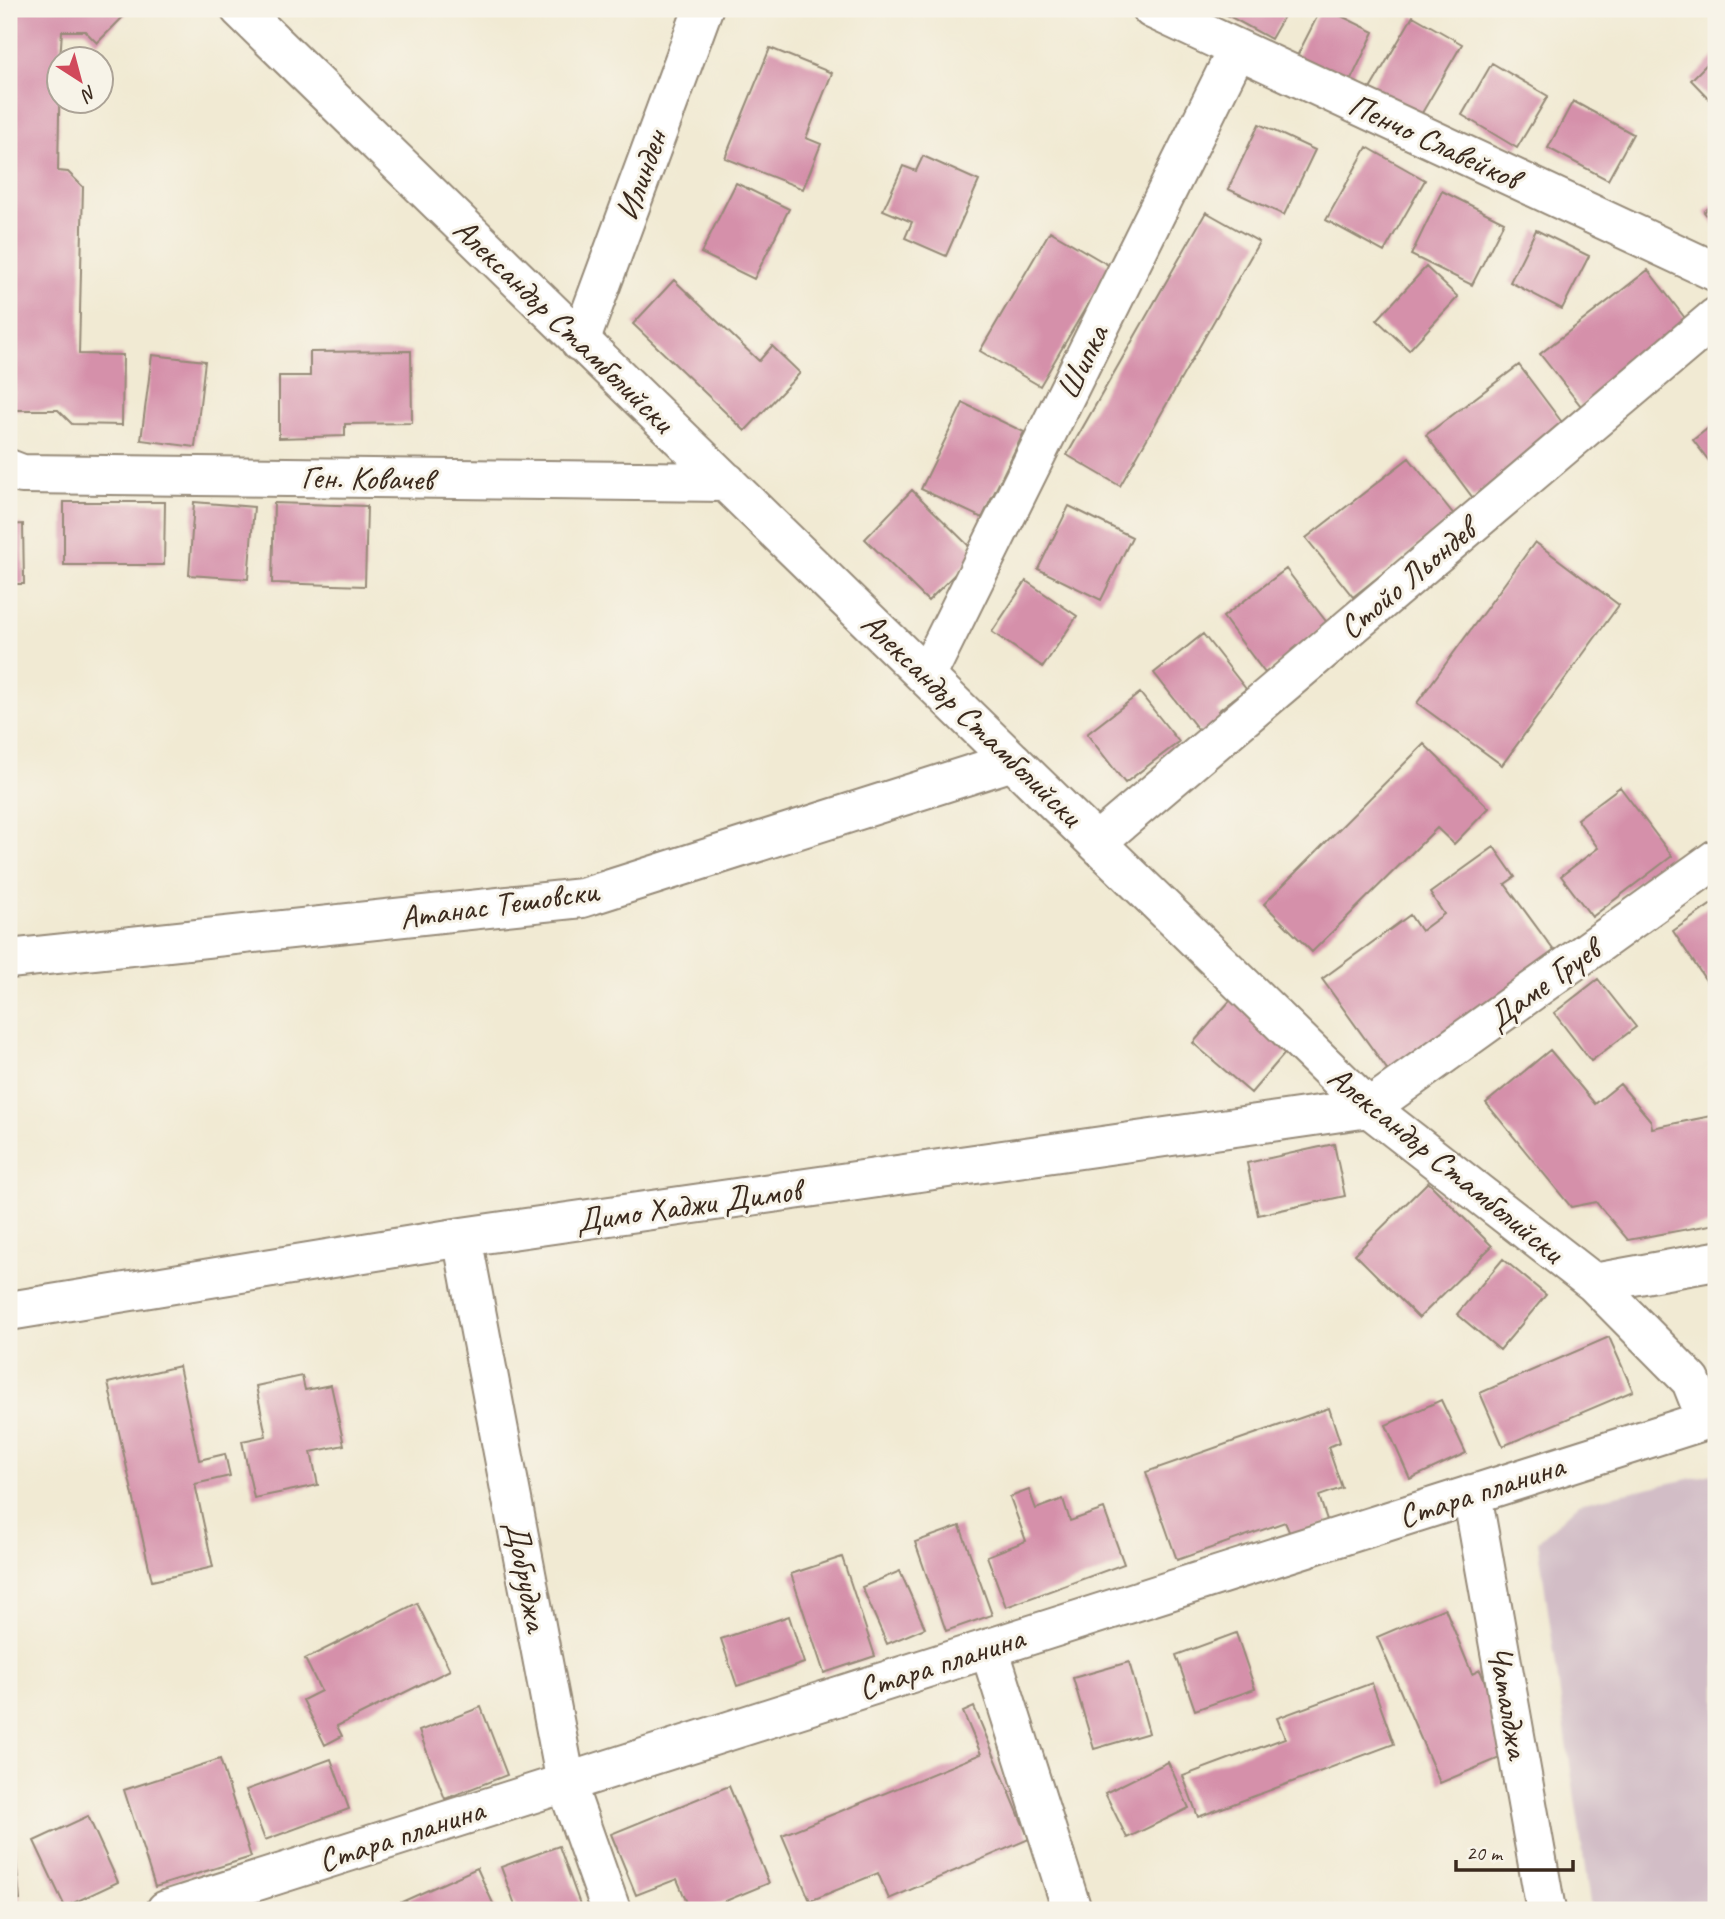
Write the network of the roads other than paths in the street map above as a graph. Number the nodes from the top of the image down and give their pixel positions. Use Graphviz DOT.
graph roads {
  1 [pos="240,9"];
  2 [pos="703,9"];
  3 [pos="1152,9"];
  4 [pos="1237,50"];
  5 [pos="1716,272"];
  6 [pos="1716,317"];
  7 [pos="580,342"];
  8 [pos="9,470"];
  9 [pos="727,482"];
  10 [pos="927,675"];
  11 [pos="1013,761"];
  12 [pos="1098,842"];
  13 [pos="1716,859"];
  14 [pos="9,959"];
  15 [pos="1369,1108"];
  16 [pos="462,1237"];
  17 [pos="1716,1261"];
  18 [pos="1594,1283"];
  19 [pos="9,1311"];
  20 [pos="1711,1418"];
  21 [pos="1472,1494"];
  22 [pos="989,1648"];
  23 [pos="566,1783"];
  24 [pos="166,1910"];
  25 [pos="611,1910"];
  26 [pos="1072,1910"];
  27 [pos="1546,1910"];
  1 -- 7 [label="street, Александър Стамболийски"];
  2 -- 7 [label="street, Илинден"];
  3 -- 4 [label="street, Пенчо Славейков"];
  4 -- 5 [label="street, Пенчо Славейков"];
  4 -- 10 [label="street, Шипка"];
  6 -- 12 [label="street, Стойо Льондев"];
  7 -- 9 [label="street, Александър Стамболийски"];
  8 -- 9 [label="street, Ген. Ковачев"];
  9 -- 10 [label="street, Александър Стамболийски"];
  10 -- 11 [label="street, Александър Стамболийски"];
  11 -- 12 [label="street, Александър Стамболийски"];
  11 -- 14 [label="street, Атанас Тешовски"];
  12 -- 15 [label="street, Александър Стамболийски"];
  13 -- 15 [label="street, Даме Груев"];
  15 -- 16 [label="street, Димо Хаджи Димов"];
  15 -- 18 [label="street, Александър Стамболийски"];
  16 -- 19 [label="street, Димо Хаджи Димов"];
  16 -- 23 [label="street, Добруджа"];
  17 -- 18 [label="street"];
  18 -- 20 [label="street, Александър Стамболийски"];
  20 -- 21 [label="street, Стара планина"];
  21 -- 22 [label="street, Стара планина"];
  21 -- 27 [label="street, Чаталджа"];
  22 -- 23 [label="street, Стара планина"];
  22 -- 26 [label="street"];
  23 -- 24 [label="street, Стара планина"];
  23 -- 25 [label="street, Добруджа"];
}
